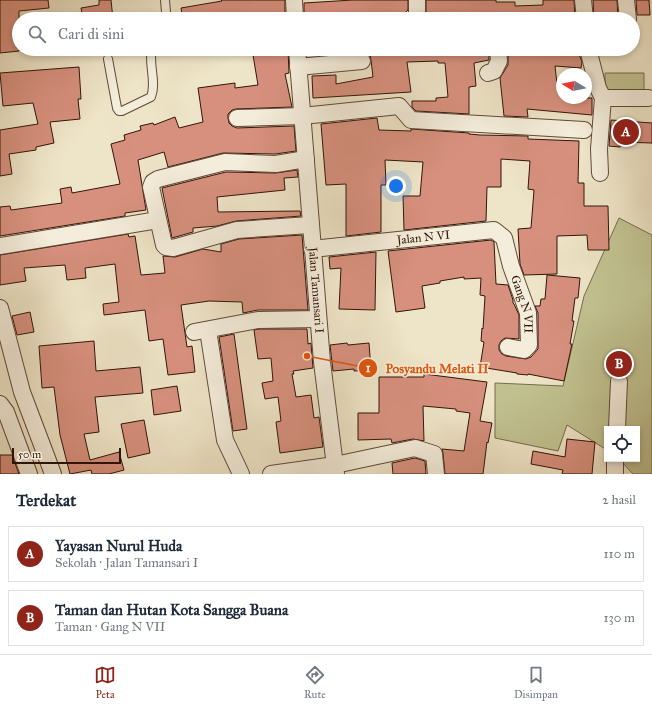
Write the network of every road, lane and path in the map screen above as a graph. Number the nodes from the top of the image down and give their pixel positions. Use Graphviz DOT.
graph roads {
  1 [pos="165,0"];
  2 [pos="294,0"];
  3 [pos="417,0"];
  4 [pos="583,0"];
  5 [pos="626,0"];
  6 [pos="166,12"];
  7 [pos="295,12"];
  8 [pos="418,12"];
  9 [pos="584,12"];
  10 [pos="627,12"];
  11 [pos="150,56"];
  12 [pos="297,56"];
  13 [pos="499,56"];
  14 [pos="590,56"];
  15 [pos="108,59"];
  16 [pos="362,61"];
  17 [pos="298,67"];
  18 [pos="488,73"];
  19 [pos="603,98"];
  20 [pos="648,98"];
  21 [pos="302,116"];
  22 [pos="237,118"];
  23 [pos="584,130"];
  24 [pos="306,159"];
  25 [pos="600,173"];
  26 [pos="158,220"];
  27 [pos="310,225"];
  28 [pos="0,246"];
  29 [pos="312,249"];
  30 [pos="511,266"];
  31 [pos="0,308"];
  32 [pos="318,319"];
  33 [pos="508,347"];
  34 [pos="619,381"];
  35 [pos="0,404"];
  36 [pos="617,426"];
  37 [pos="615,462"];
  38 [pos="335,469"];
  39 [pos="29,474"];
  40 [pos="53,474"];
  41 [pos="241,474"];
  42 [pos="271,474"];
  43 [pos="436,474"];
  44 [pos="615,474"];
  1 -- 6 [label="lane"];
  2 -- 7 [label="street"];
  3 -- 8 [label="street"];
  4 -- 9 [label="street"];
  5 -- 10 [label="street"];
  11 -- 15 [label="lane"];
  12 -- 17 [label="street, Jalan Tamansari I"];
  13 -- 18 [label="street"];
  14 -- 19 [label="street"];
  16 -- 17 [label="street"];
  17 -- 21 [label="street, Jalan Tamansari I"];
  19 -- 20 [label="street"];
  19 -- 25 [label="street"];
  21 -- 22 [label="street"];
  21 -- 23 [label="street"];
  21 -- 24 [label="street, Jalan Tamansari I"];
  24 -- 26 [label="street"];
  24 -- 27 [label="street, Jalan Tamansari I"];
  26 -- 27 [label="street"];
  26 -- 28 [label="street"];
  27 -- 29 [label="street, Jalan Tamansari I"];
  29 -- 30 [label="street, Jalan N VI"];
  29 -- 32 [label="street, Jalan Tamansari I"];
  30 -- 33 [label="street, Gang N VII"];
  31 -- 40 [label="street"];
  32 -- 38 [label="street, Jalan Tamansari I"];
  32 -- 41 [label="street"];
  34 -- 36 [label="street"];
  35 -- 39 [label="street"];
  37 -- 44 [label="street"];
  38 -- 42 [label="street"];
  38 -- 43 [label="street"];
}
